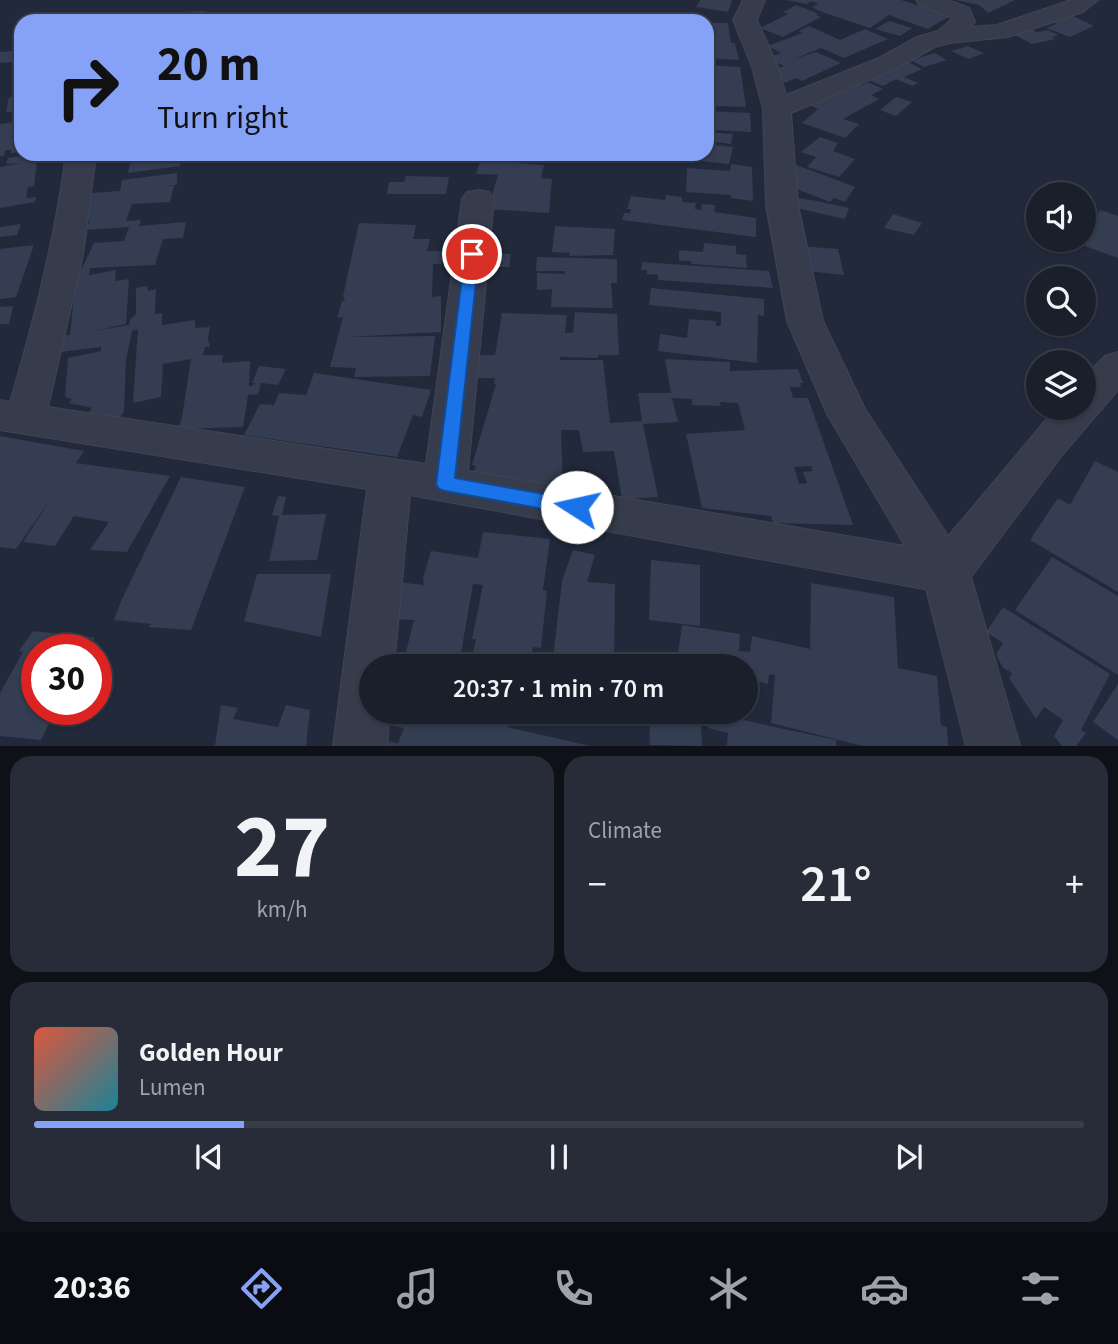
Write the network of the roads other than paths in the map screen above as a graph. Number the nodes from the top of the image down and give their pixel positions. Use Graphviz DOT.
graph roads {
  1 [pos="754,0"];
  2 [pos="927,0"];
  3 [pos="1087,0"];
  4 [pos="947,36"];
  5 [pos="777,109"];
  6 [pos="80,161"];
  7 [pos="478,199"];
  8 [pos="1118,365"];
  9 [pos="1096,389"];
  10 [pos="13,417"];
  11 [pos="1068,420"];
  12 [pos="390,475"];
  13 [pos="445,484"];
  14 [pos="946,573"];
  15 [pos="360,746"];
  16 [pos="993,746"];
  1 -- 5 [label="street"];
  2 -- 4 [label="street"];
  3 -- 4 [label="street"];
  4 -- 5 [label="street"];
  5 -- 14 [label="street"];
  6 -- 10 [label="street"];
  7 -- 13 [label="street"];
  8 -- 9 [label="street"];
  10 -- 12 [label="street"];
  11 -- 14 [label="street"];
  12 -- 13 [label="street"];
  12 -- 15 [label="street"];
  13 -- 14 [label="street"];
  14 -- 16 [label="street"];
}
